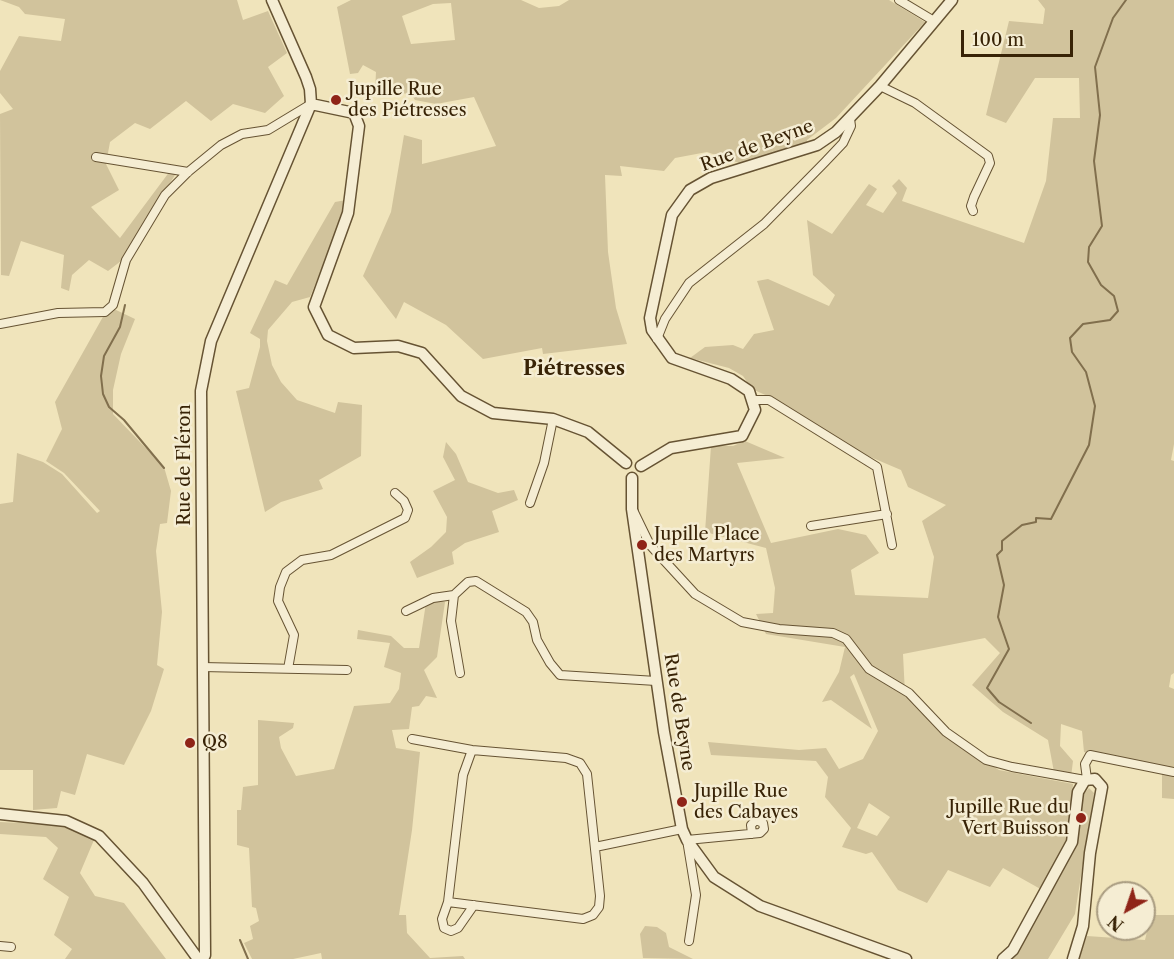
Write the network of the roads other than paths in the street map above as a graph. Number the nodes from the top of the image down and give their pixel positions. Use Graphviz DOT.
graph roads {
  1 [pos="272,0"];
  2 [pos="899,0"];
  3 [pos="952,0"];
  4 [pos="934,21"];
  5 [pos="880,86"];
  6 [pos="311,104"];
  7 [pos="850,119"];
  8 [pos="96,157"];
  9 [pos="188,172"];
  10 [pos="973,211"];
  11 [pos="0,324"];
  12 [pos="657,339"];
  13 [pos="753,400"];
  14 [pos="553,419"];
  15 [pos="626,463"];
  16 [pos="640,466"];
  17 [pos="632,478"];
  18 [pos="395,493"];
  19 [pos="530,503"];
  20 [pos="632,509"];
  21 [pos="887,514"];
  22 [pos="811,526"];
  23 [pos="892,545"];
  24 [pos="454,595"];
  25 [pos="406,611"];
  26 [pos="202,667"];
  27 [pos="288,669"];
  28 [pos="347,669"];
  29 [pos="460,673"];
  30 [pos="656,681"];
  31 [pos="411,738"];
  32 [pos="472,750"];
  33 [pos="1174,772"];
  34 [pos="1086,779"];
  35 [pos="0,814"];
  36 [pos="684,834"];
  37 [pos="752,834"];
  38 [pos="595,847"];
  39 [pos="448,902"];
  40 [pos="474,905"];
  41 [pos="689,941"];
  42 [pos="0,946"];
  43 [pos="11,948"];
  44 [pos="198,959"];
  45 [pos="203,959"];
  46 [pos="906,959"];
  47 [pos="1003,959"];
  48 [pos="1073,959"];
  1 -- 6 [label="street"];
  2 -- 4 [label="street"];
  3 -- 4 [label="street, Rue de Beyne"];
  4 -- 5 [label="street, Rue de Beyne"];
  5 -- 7 [label="street, Rue de Beyne"];
  5 -- 10 [label="street"];
  6 -- 9 [label="street"];
  6 -- 14 [label="street"];
  6 -- 26 [label="street, Rue de Fléron"];
  7 -- 12 [label="street"];
  7 -- 12 [label="street, Rue de Beyne"];
  8 -- 9 [label="street"];
  9 -- 11 [label="street"];
  12 -- 13 [label="street"];
  13 -- 16 [label="street"];
  13 -- 21 [label="street"];
  14 -- 15 [label="street"];
  14 -- 19 [label="street"];
  15 -- 16 [label="street"];
  15 -- 17 [label="street"];
  16 -- 17 [label="street"];
  17 -- 20 [label="street, Rue de Beyne"];
  18 -- 27 [label="street"];
  20 -- 30 [label="street, Rue de Beyne"];
  20 -- 34 [label="street"];
  21 -- 22 [label="street"];
  21 -- 23 [label="street"];
  24 -- 25 [label="street"];
  24 -- 29 [label="street"];
  24 -- 30 [label="street"];
  26 -- 27 [label="street"];
  26 -- 45 [label="street, Rue de Fléron"];
  27 -- 28 [label="street"];
  30 -- 36 [label="street, Rue de Beyne"];
  31 -- 32 [label="street"];
  32 -- 38 [label="street"];
  32 -- 39 [label="street"];
  33 -- 34 [label="street"];
  34 -- 47 [label="street"];
  34 -- 48 [label="street"];
  35 -- 44 [label="street"];
  36 -- 37 [label="street"];
  36 -- 38 [label="street"];
  36 -- 41 [label="street"];
  36 -- 46 [label="street, Rue de Beyne"];
  38 -- 40 [label="street"];
  39 -- 40 [label="street"];
  39 -- 40 [label="street"];
  42 -- 43 [label="street"];
}
